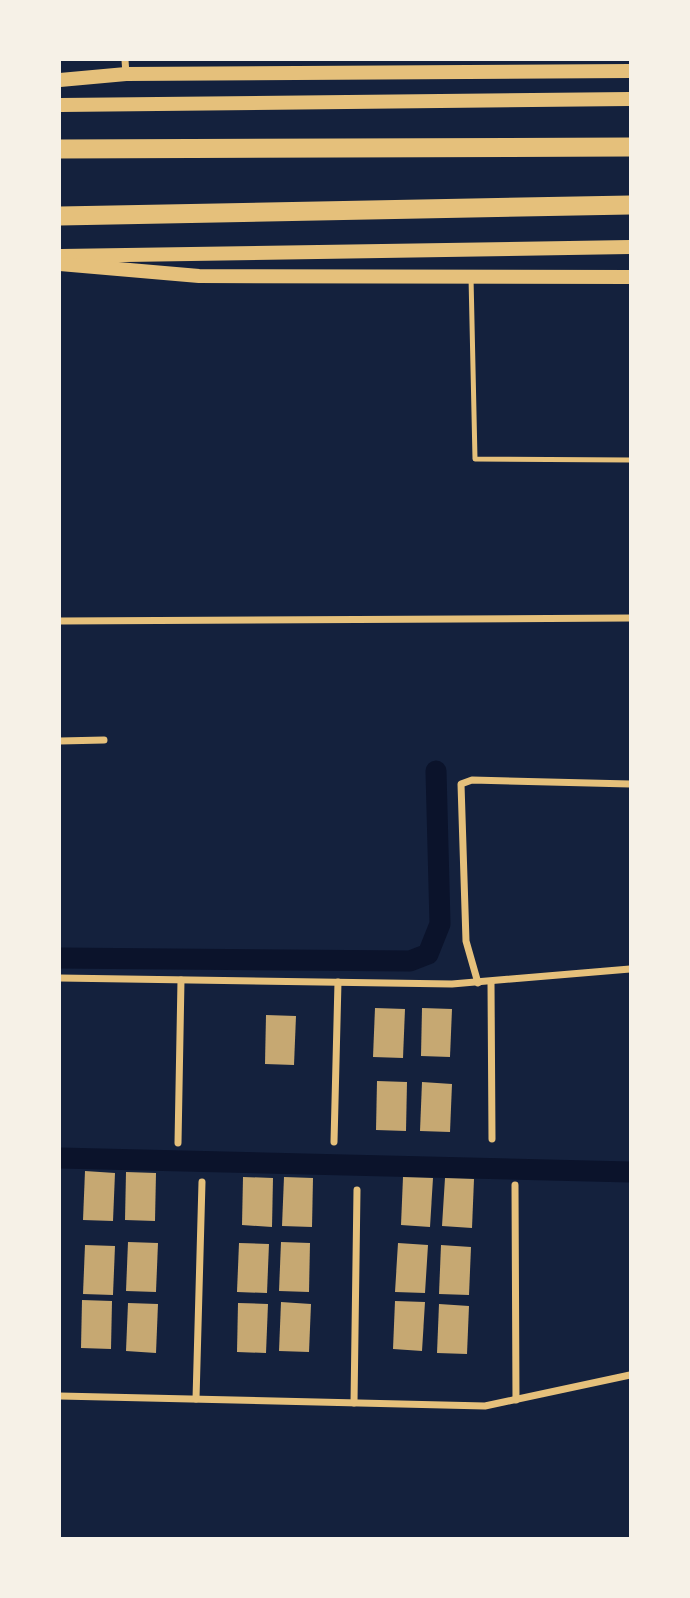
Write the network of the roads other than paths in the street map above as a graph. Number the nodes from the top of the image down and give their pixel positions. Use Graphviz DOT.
graph roads {
  1 [pos="125,66"];
  2 [pos="631,71"];
  3 [pos="60,80"];
  4 [pos="631,99"];
  5 [pos="60,105"];
  6 [pos="631,147"];
  7 [pos="60,149"];
  8 [pos="631,205"];
  9 [pos="60,216"];
  10 [pos="93,216"];
  11 [pos="60,222"];
  12 [pos="631,247"];
  13 [pos="60,256"];
  14 [pos="60,264"];
  15 [pos="471,277"];
  16 [pos="631,277"];
  17 [pos="631,460"];
  18 [pos="631,618"];
  19 [pos="60,621"];
  20 [pos="104,740"];
  21 [pos="60,741"];
  22 [pos="631,784"];
  23 [pos="631,969"];
  24 [pos="60,978"];
  25 [pos="181,980"];
  26 [pos="338,982"];
  27 [pos="491,982"];
  28 [pos="478,983"];
  29 [pos="492,1139"];
  30 [pos="334,1142"];
  31 [pos="178,1143"];
  32 [pos="202,1182"];
  33 [pos="515,1185"];
  34 [pos="357,1190"];
  35 [pos="631,1375"];
  36 [pos="60,1396"];
  37 [pos="196,1399"];
  38 [pos="516,1400"];
  39 [pos="354,1403"];
  1 -- 2 [label="main road"];
  1 -- 3 [label="main road"];
  4 -- 5 [label="main road"];
  6 -- 7 [label="highway"];
  8 -- 10 [label="highway"];
  9 -- 10 [label="highway"];
  10 -- 11 [label="highway"];
  12 -- 13 [label="main road"];
  14 -- 15 [label="main road"];
  15 -- 16 [label="main road"];
  15 -- 17 [label="lane"];
  18 -- 19 [label="street"];
  20 -- 21 [label="street"];
  22 -- 28 [label="street"];
  23 -- 27 [label="street"];
  24 -- 25 [label="street"];
  25 -- 26 [label="street"];
  25 -- 31 [label="street"];
  26 -- 28 [label="street"];
  26 -- 30 [label="street"];
  27 -- 28 [label="street"];
  27 -- 29 [label="street"];
  32 -- 37 [label="street"];
  33 -- 38 [label="street"];
  34 -- 39 [label="street"];
  35 -- 38 [label="street"];
  36 -- 37 [label="street"];
  37 -- 39 [label="street"];
  38 -- 39 [label="street"];
}
